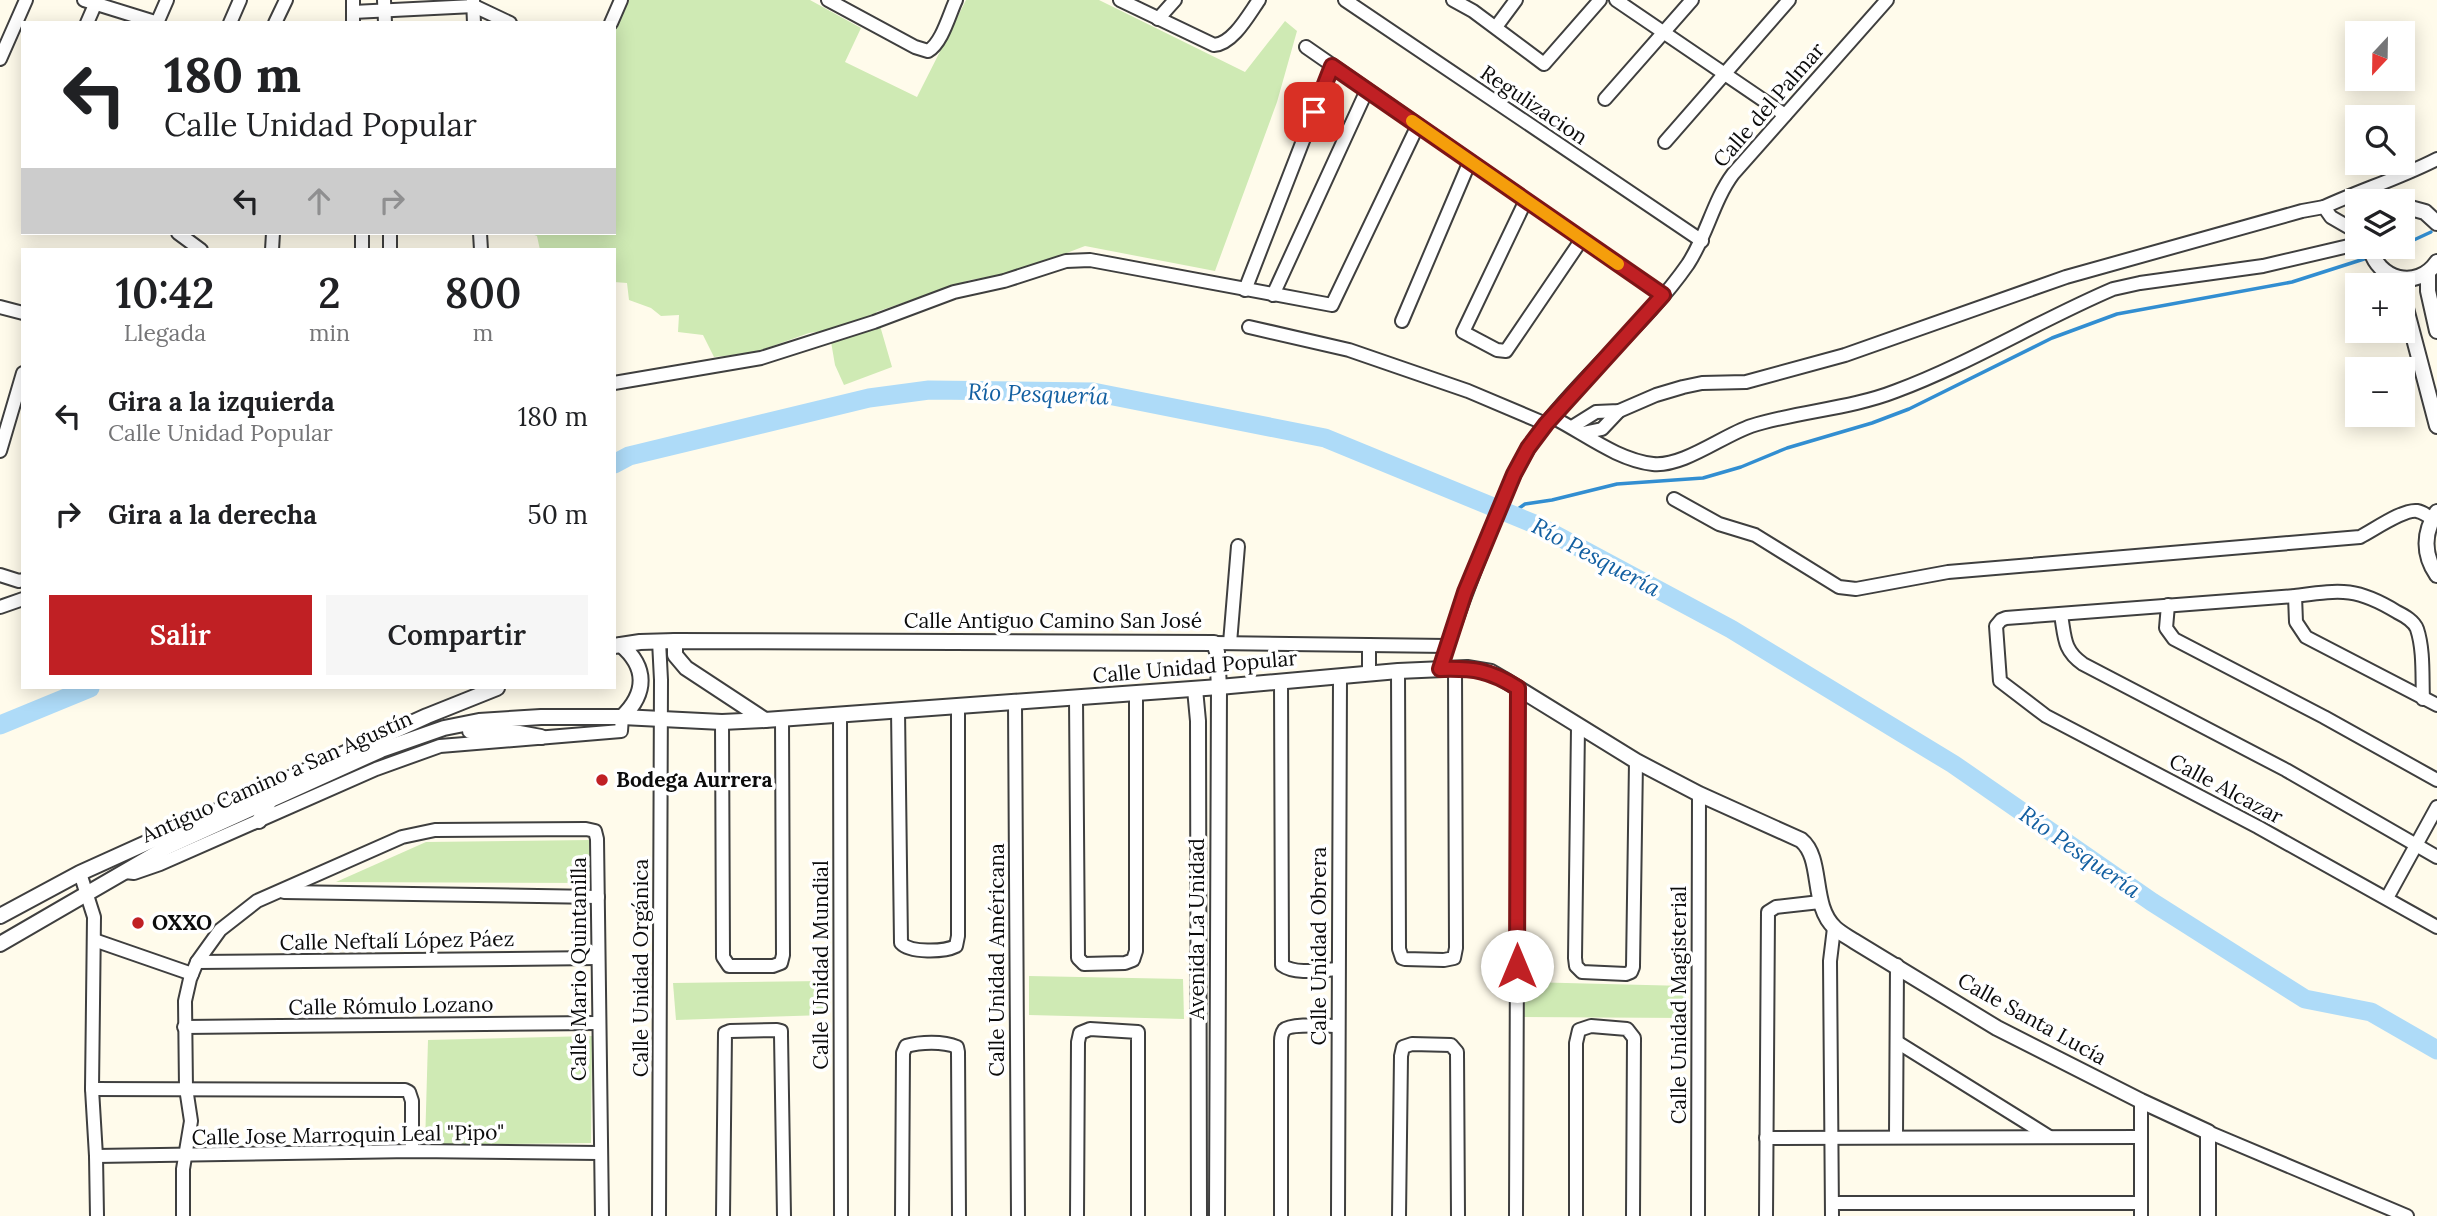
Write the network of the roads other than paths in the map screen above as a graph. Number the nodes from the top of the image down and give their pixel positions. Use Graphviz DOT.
graph roads {
  1 [pos="26,0"];
  2 [pos="167,0"];
  3 [pos="240,0"];
  4 [pos="286,0"];
  5 [pos="828,0"];
  6 [pos="956,0"];
  7 [pos="1120,0"];
  8 [pos="1175,0"];
  9 [pos="1259,0"];
  10 [pos="1345,0"];
  11 [pos="1453,0"];
  12 [pos="1516,0"];
  13 [pos="1600,0"];
  14 [pos="1616,0"];
  15 [pos="1692,0"];
  16 [pos="1789,0"];
  17 [pos="1887,0"];
  18 [pos="92,1"];
  19 [pos="619,1"];
  20 [pos="474,3"];
  21 [pos="384,11"];
  22 [pos="353,12"];
  23 [pos="1158,19"];
  24 [pos="87,21"];
  25 [pos="152,21"];
  26 [pos="159,21"];
  27 [pos="231,21"];
  28 [pos="276,21"];
  29 [pos="474,21"];
  30 [pos="506,21"];
  31 [pos="612,21"];
  32 [pos="1496,27"];
  33 [pos="1663,32"];
  34 [pos="1306,47"];
  35 [pos="0,59"];
  36 [pos="1332,66"];
  37 [pos="1726,74"];
  38 [pos="1367,90"];
  39 [pos="1605,99"];
  40 [pos="1785,115"];
  41 [pos="1418,125"];
  42 [pos="1665,142"];
  43 [pos="2437,159"];
  44 [pos="1470,161"];
  45 [pos="1526,200"];
  46 [pos="2324,207"];
  47 [pos="2431,209"];
  48 [pos="2437,223"];
  49 [pos="2345,225"];
  50 [pos="181,235"];
  51 [pos="1582,239"];
  52 [pos="1702,241"];
  53 [pos="2345,247"];
  54 [pos="198,248"];
  55 [pos="2374,259"];
  56 [pos="2432,267"];
  57 [pos="2387,273"];
  58 [pos="2415,277"];
  59 [pos="1245,290"];
  60 [pos="1273,295"];
  61 [pos="1663,295"];
  62 [pos="0,307"];
  63 [pos="21,312"];
  64 [pos="1402,321"];
  65 [pos="1249,327"];
  66 [pos="2437,331"];
  67 [pos="2415,343"];
  68 [pos="21,380"];
  69 [pos="616,383"];
  70 [pos="1549,420"];
  71 [pos="2437,426"];
  72 [pos="1577,430"];
  73 [pos="0,451"];
  74 [pos="1674,499"];
  75 [pos="2435,515"];
  76 [pos="1238,546"];
  77 [pos="0,575"];
  78 [pos="2437,575"];
  79 [pos="21,584"];
  80 [pos="2294,596"];
  81 [pos="21,600"];
  82 [pos="2168,605"];
  83 [pos="0,607"];
  84 [pos="2061,615"];
  85 [pos="659,641"];
  86 [pos="675,641"];
  87 [pos="1214,643"];
  88 [pos="1230,643"];
  89 [pos="618,645"];
  90 [pos="1369,645"];
  91 [pos="1447,646"];
  92 [pos="1455,668"];
  93 [pos="1440,669"];
  94 [pos="1398,671"];
  95 [pos="1369,674"];
  96 [pos="1340,677"];
  97 [pos="1281,681"];
  98 [pos="1219,687"];
  99 [pos="1518,688"];
  100 [pos="494,689"];
  101 [pos="1195,689"];
  102 [pos="1136,693"];
  103 [pos="1076,698"];
  104 [pos="2423,699"];
  105 [pos="1015,703"];
  106 [pos="2437,705"];
  107 [pos="958,706"];
  108 [pos="898,710"];
  109 [pos="840,714"];
  110 [pos="622,717"];
  111 [pos="782,719"];
  112 [pos="661,720"];
  113 [pos="765,720"];
  114 [pos="722,722"];
  115 [pos="1578,727"];
  116 [pos="427,734"];
  117 [pos="541,737"];
  118 [pos="1636,761"];
  119 [pos="2437,780"];
  120 [pos="1699,794"];
  121 [pos="270,800"];
  122 [pos="2437,807"];
  123 [pos="259,821"];
  124 [pos="2415,844"];
  125 [pos="2437,857"];
  126 [pos="125,872"];
  127 [pos="80,873"];
  128 [pos="280,892"];
  129 [pos="86,893"];
  130 [pos="598,897"];
  131 [pos="2387,898"];
  132 [pos="1820,902"];
  133 [pos="0,916"];
  134 [pos="1834,928"];
  135 [pos="2437,928"];
  136 [pos="94,940"];
  137 [pos="0,944"];
  138 [pos="598,958"];
  139 [pos="1897,965"];
  140 [pos="195,968"];
  141 [pos="1338,970"];
  142 [pos="598,1023"];
  143 [pos="1338,1026"];
  144 [pos="184,1027"];
  145 [pos="1897,1042"];
  146 [pos="186,1088"];
  147 [pos="92,1089"];
  148 [pos="2141,1101"];
  149 [pos="2208,1132"];
  150 [pos="1896,1136"];
  151 [pos="1832,1137"];
  152 [pos="2049,1137"];
  153 [pos="2141,1137"];
  154 [pos="1766,1138"];
  155 [pos="412,1151"];
  156 [pos="600,1153"];
  157 [pos="96,1156"];
  158 [pos="185,1156"];
  159 [pos="1832,1210"];
  160 [pos="2141,1210"];
  161 [pos="97,1216"];
  162 [pos="183,1216"];
  163 [pos="601,1216"];
  164 [pos="659,1216"];
  165 [pos="723,1216"];
  166 [pos="784,1216"];
  167 [pos="841,1216"];
  168 [pos="902,1216"];
  169 [pos="959,1216"];
  170 [pos="1018,1216"];
  171 [pos="1077,1216"];
  172 [pos="1138,1216"];
  173 [pos="1199,1216"];
  174 [pos="1217,1216"];
  175 [pos="1281,1216"];
  176 [pos="1338,1216"];
  177 [pos="1399,1216"];
  178 [pos="1458,1216"];
  179 [pos="1516,1216"];
  180 [pos="1576,1216"];
  181 [pos="1633,1216"];
  182 [pos="1698,1216"];
  183 [pos="1766,1216"];
  184 [pos="2208,1216"];
  185 [pos="2407,1216"];
  1 -- 35 [label="street"];
  2 -- 26 [label="street"];
  3 -- 27 [label="street"];
  4 -- 28 [label="street"];
  5 -- 6 [label="street"];
  7 -- 23 [label="street"];
  8 -- 23 [label="street"];
  9 -- 23 [label="street"];
  10 -- 52 [label="street, Regulizacion"];
  11 -- 32 [label="street"];
  12 -- 32 [label="street"];
  13 -- 32 [label="street"];
  14 -- 33 [label="street"];
  15 -- 33 [label="street"];
  16 -- 37 [label="street"];
  17 -- 40 [label="street, Calle del Palmar"];
  18 -- 24 [label="street"];
  18 -- 25 [label="street"];
  19 -- 31 [label="street"];
  20 -- 21 [label="street"];
  20 -- 29 [label="street"];
  20 -- 30 [label="street"];
  21 -- 22 [label="street"];
  33 -- 37 [label="street"];
  33 -- 39 [label="street"];
  34 -- 36 [label="street"];
  36 -- 38 [label="street"];
  36 -- 59 [label="street"];
  37 -- 40 [label="street"];
  37 -- 42 [label="street"];
  38 -- 41 [label="street"];
  38 -- 60 [label="street"];
  40 -- 52 [label="street, Calle del Palmar"];
  41 -- 44 [label="street"];
  41 -- 60 [label="street"];
  43 -- 46 [label="street"];
  44 -- 45 [label="street"];
  44 -- 64 [label="street"];
  45 -- 51 [label="street"];
  45 -- 51 [label="street"];
  46 -- 49 [label="street"];
  46 -- 72 [label="street"];
  47 -- 48 [label="street"];
  50 -- 54 [label="street"];
  51 -- 61 [label="street"];
  52 -- 61 [label="street, Calle del Palmar"];
  53 -- 72 [label="street"];
  55 -- 57 [label="street"];
  56 -- 58 [label="street"];
  56 -- 66 [label="street"];
  59 -- 60 [label="street"];
  59 -- 69 [label="street"];
  61 -- 70 [label="street, Calle del Palmar"];
  62 -- 63 [label="street"];
  65 -- 70 [label="street"];
  67 -- 71 [label="street"];
  68 -- 73 [label="street"];
  70 -- 72 [label="street"];
  70 -- 91 [label="street, Calle del Palmar"];
  74 -- 75 [label="street"];
  75 -- 78 [label="street"];
  76 -- 88 [label="street"];
  77 -- 79 [label="street"];
  80 -- 82 [label="street"];
  80 -- 104 [label="street"];
  80 -- 104 [label="street"];
  81 -- 83 [label="street"];
  82 -- 84 [label="street"];
  82 -- 119 [label="street"];
  84 -- 124 [label="street"];
  84 -- 131 [label="street, Calle Alcazar"];
  85 -- 86 [label="street, Calle Antiguo Camino San José"];
  85 -- 89 [label="street"];
  85 -- 112 [label="street, Calle Unidad Orgánica"];
  86 -- 87 [label="street, Calle Antiguo Camino San José"];
  86 -- 113 [label="street"];
  87 -- 88 [label="street, Calle Antiguo Camino San José"];
  87 -- 98 [label="street, Avenida La Unidad"];
  88 -- 90 [label="street, Calle Antiguo Camino San José"];
  89 -- 110 [label="street"];
  90 -- 91 [label="street, Calle Antiguo Camino San José"];
  90 -- 95 [label="street"];
  91 -- 93 [label="street, Calle del Palmar"];
  92 -- 93 [label="street, Calle Unidad Popular"];
  92 -- 94 [label="street"];
  92 -- 99 [label="street, Calle Unidad Popular"];
  93 -- 94 [label="street, Calle Unidad Popular"];
  94 -- 95 [label="street, Calle Unidad Popular"];
  95 -- 96 [label="street, Calle Unidad Popular"];
  96 -- 97 [label="street, Calle Unidad Popular"];
  96 -- 141 [label="street, Calle Unidad Obrera"];
  97 -- 98 [label="street, Calle Unidad Popular"];
  97 -- 141 [label="street"];
  98 -- 101 [label="street, Calle Unidad Popular"];
  98 -- 174 [label="street, Avenida La Unidad"];
  99 -- 115 [label="street, Calle Unidad Popular"];
  99 -- 179 [label="street"];
  100 -- 127 [label="street, Antiguo Camino a San Agustín"];
  101 -- 102 [label="street, Calle Unidad Popular"];
  101 -- 173 [label="street, Avenida La Unidad"];
  102 -- 103 [label="street, Calle Unidad Popular"];
  102 -- 103 [label="street"];
  103 -- 105 [label="street, Calle Unidad Popular"];
  104 -- 106 [label="street"];
  105 -- 107 [label="street, Calle Unidad Popular"];
  105 -- 170 [label="street, Calle Unidad Américana"];
  107 -- 108 [label="street, Calle Unidad Popular"];
  107 -- 108 [label="street"];
  108 -- 109 [label="street, Calle Unidad Popular"];
  109 -- 111 [label="street, Calle Unidad Popular"];
  109 -- 167 [label="street, Calle Unidad Mundial"];
  110 -- 112 [label="street, Antiguo Camino a San Agustín"];
  110 -- 116 [label="street, Antiguo Camino a San Agustín"];
  110 -- 117 [label="street"];
  111 -- 113 [label="street, Calle Unidad Popular"];
  111 -- 114 [label="street"];
  112 -- 114 [label="street, Calle Unidad Popular"];
  112 -- 164 [label="street, Calle Unidad Orgánica"];
  113 -- 114 [label="street, Calle Unidad Popular"];
  115 -- 118 [label="street, Calle Unidad Popular"];
  115 -- 118 [label="street"];
  116 -- 117 [label="street"];
  116 -- 121 [label="street, Antiguo Camino a San Agustín"];
  117 -- 123 [label="street"];
  118 -- 120 [label="street, Calle Unidad Popular"];
  120 -- 132 [label="street"];
  120 -- 182 [label="street, Calle Unidad Magisterial"];
  121 -- 123 [label="street"];
  121 -- 126 [label="street, Antiguo Camino a San Agustín"];
  122 -- 124 [label="street"];
  123 -- 126 [label="street"];
  124 -- 125 [label="street"];
  124 -- 131 [label="street"];
  126 -- 129 [label="street, Antiguo Camino a San Agustín"];
  127 -- 129 [label="street"];
  127 -- 133 [label="street, Antiguo Camino a San Agustín"];
  128 -- 130 [label="street"];
  128 -- 130 [label="street, Calle Mario Quintanilla"];
  128 -- 140 [label="street, Calle Mario Quintanilla"];
  129 -- 136 [label="street"];
  129 -- 137 [label="street, Antiguo Camino a San Agustín"];
  130 -- 138 [label="street, Calle Mario Quintanilla"];
  131 -- 135 [label="street, Calle Alcazar"];
  132 -- 134 [label="street"];
  132 -- 154 [label="street"];
  134 -- 139 [label="street, Calle Santa Lucía"];
  134 -- 151 [label="street"];
  136 -- 140 [label="street, Calle Neftalí López Páez"];
  136 -- 147 [label="street"];
  138 -- 140 [label="street, Calle Neftalí López Páez"];
  138 -- 142 [label="street, Calle Mario Quintanilla"];
  139 -- 145 [label="street"];
  139 -- 148 [label="street, Calle Santa Lucía"];
  140 -- 144 [label="street, Calle Mario Quintanilla"];
  141 -- 143 [label="street, Calle Unidad Obrera"];
  142 -- 144 [label="street, Calle Rómulo Lozano"];
  142 -- 156 [label="street, Calle Mario Quintanilla"];
  143 -- 175 [label="street"];
  143 -- 176 [label="street, Calle Unidad Obrera"];
  144 -- 146 [label="street, Calle Mario Quintanilla"];
  145 -- 150 [label="street"];
  145 -- 152 [label="street"];
  146 -- 147 [label="street"];
  146 -- 155 [label="street"];
  146 -- 158 [label="street, Calle Mario Quintanilla"];
  147 -- 157 [label="street"];
  148 -- 149 [label="street, Calle Santa Lucía"];
  148 -- 153 [label="street"];
  149 -- 184 [label="street"];
  149 -- 185 [label="street, Calle Santa Lucía"];
  150 -- 151 [label="street"];
  150 -- 152 [label="street"];
  151 -- 154 [label="street"];
  151 -- 159 [label="street"];
  152 -- 153 [label="street"];
  153 -- 160 [label="street"];
  154 -- 183 [label="street"];
  155 -- 156 [label="street, Calle Jose Marroquin Leal \"Pipo\""];
  155 -- 158 [label="street, Calle Jose Marroquin Leal \"Pipo\""];
  156 -- 163 [label="street, Calle Mario Quintanilla"];
  157 -- 158 [label="street, Calle Jose Marroquin Leal \"Pipo\""];
  157 -- 161 [label="street"];
  158 -- 162 [label="street, Calle Mario Quintanilla"];
  159 -- 160 [label="street"];
  165 -- 166 [label="street"];
  168 -- 169 [label="street"];
  171 -- 172 [label="street"];
  177 -- 178 [label="street"];
  180 -- 181 [label="street"];
}
